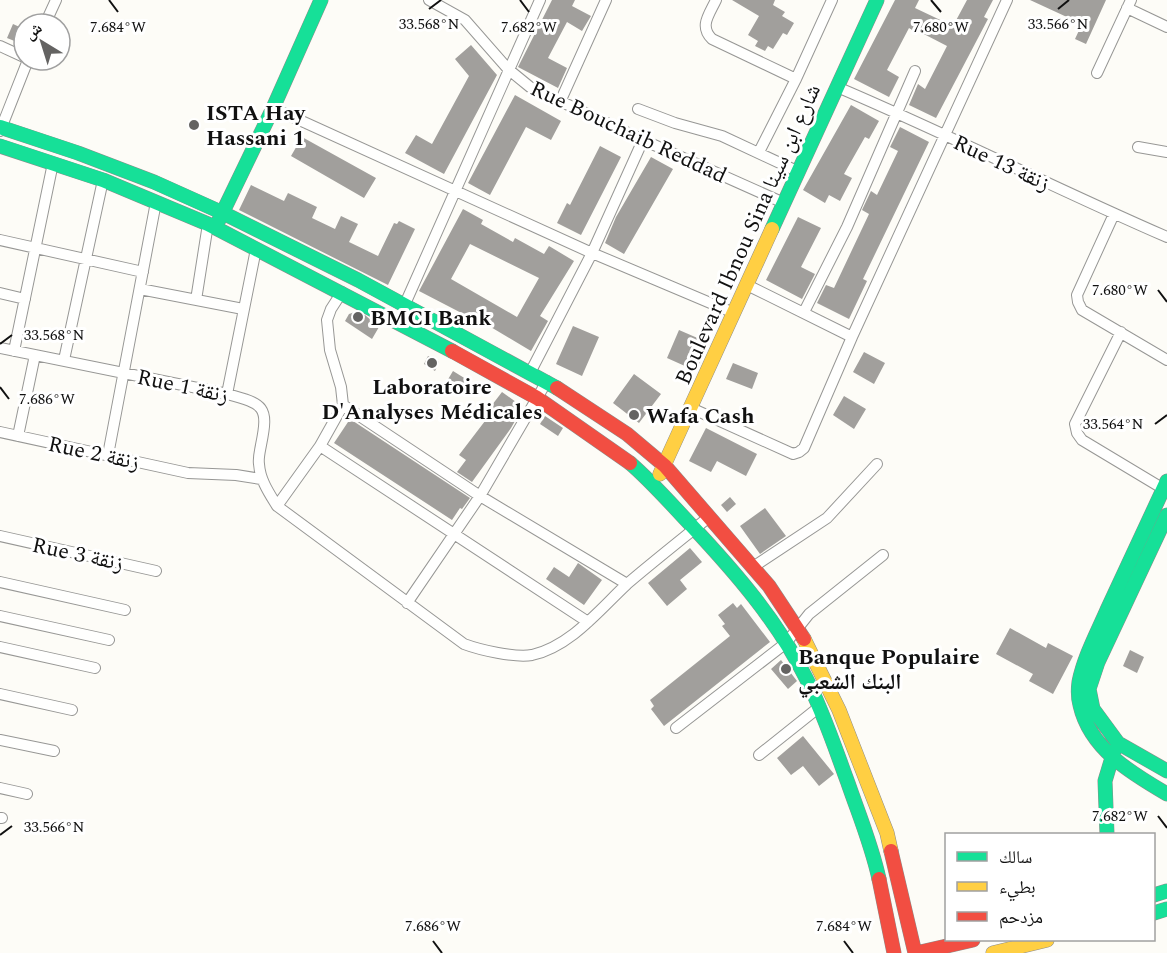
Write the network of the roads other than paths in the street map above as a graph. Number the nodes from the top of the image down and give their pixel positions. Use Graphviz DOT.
graph roads {
  1 [pos="321,0"];
  2 [pos="429,0"];
  3 [pos="540,0"];
  4 [pos="606,0"];
  5 [pos="716,0"];
  6 [pos="832,0"];
  7 [pos="877,0"];
  8 [pos="1007,0"];
  9 [pos="1129,4"];
  10 [pos="1167,27"];
  11 [pos="508,69"];
  12 [pos="915,71"];
  13 [pos="23,72"];
  14 [pos="1097,73"];
  15 [pos="796,79"];
  16 [pos="837,87"];
  17 [pos="560,102"];
  18 [pos="273,108"];
  19 [pos="638,109"];
  20 [pos="897,112"];
  21 [pos="0,128"];
  22 [pos="946,135"];
  23 [pos="643,140"];
  24 [pos="0,146"];
  25 [pos="1138,147"];
  26 [pos="759,152"];
  27 [pos="1167,152"];
  28 [pos="53,163"];
  29 [pos="799,172"];
  30 [pos="103,180"];
  31 [pos="456,190"];
  32 [pos="156,202"];
  33 [pos="784,203"];
  34 [pos="223,213"];
  35 [pos="1114,214"];
  36 [pos="212,226"];
  37 [pos="1167,237"];
  38 [pos="0,240"];
  39 [pos="35,248"];
  40 [pos="256,249"];
  41 [pos="592,253"];
  42 [pos="85,259"];
  43 [pos="143,272"];
  44 [pos="747,285"];
  45 [pos="140,289"];
  46 [pos="342,292"];
  47 [pos="0,293"];
  48 [pos="25,298"];
  49 [pos="196,300"];
  50 [pos="405,304"];
  51 [pos="243,309"];
  52 [pos="804,312"];
  53 [pos="734,313"];
  54 [pos="1121,332"];
  55 [pos="852,336"];
  56 [pos="0,348"];
  57 [pos="14,351"];
  58 [pos="34,355"];
  59 [pos="64,360"];
  60 [pos="1167,360"];
  61 [pos="531,371"];
  62 [pos="123,372"];
  63 [pos="547,381"];
  64 [pos="227,394"];
  65 [pos="537,398"];
  66 [pos="343,405"];
  67 [pos="691,408"];
  68 [pos="0,432"];
  69 [pos="18,436"];
  70 [pos="320,446"];
  71 [pos="108,455"];
  72 [pos="877,464"];
  73 [pos="665,466"];
  74 [pos="261,479"];
  75 [pos="653,484"];
  76 [pos="1166,487"];
  77 [pos="480,496"];
  78 [pos="277,506"];
  79 [pos="1167,515"];
  80 [pos="709,517"];
  81 [pos="695,528"];
  82 [pos="453,534"];
  83 [pos="0,536"];
  84 [pos="883,555"];
  85 [pos="753,567"];
  86 [pos="156,571"];
  87 [pos="0,582"];
  88 [pos="627,584"];
  89 [pos="407,603"];
  90 [pos="125,610"];
  91 [pos="0,616"];
  92 [pos="588,622"];
  93 [pos="798,628"];
  94 [pos="109,640"];
  95 [pos="786,643"];
  96 [pos="0,647"];
  97 [pos="95,668"];
  98 [pos="0,694"];
  99 [pos="818,708"];
  100 [pos="72,710"];
  101 [pos="676,728"];
  102 [pos="0,740"];
  103 [pos="1118,743"];
  104 [pos="54,751"];
  105 [pos="759,755"];
  106 [pos="1111,757"];
  107 [pos="1167,771"];
  108 [pos="0,788"];
  109 [pos="27,794"];
  110 [pos="1167,794"];
  111 [pos="1107,833"];
  112 [pos="965,941"];
  113 [pos="1039,941"];
  114 [pos="894,953"];
  115 [pos="915,953"];
  116 [pos="993,953"];
  1 -- 18 [label="main road"];
  2 -- 11 [label="street, Rue Bouchaib Reddad"];
  3 -- 11 [label="street"];
  4 -- 17 [label="street"];
  5 -- 15 [label="street"];
  6 -- 15 [label="street"];
  7 -- 16 [label="main road, Boulevard Ibnou Sina شارع ابن سينا"];
  8 -- 22 [label="street"];
  9 -- 10 [label="street"];
  9 -- 14 [label="street"];
  11 -- 17 [label="street, Rue Bouchaib Reddad"];
  11 -- 31 [label="street"];
  12 -- 20 [label="street"];
  13 -- 21 [label="street"];
  15 -- 26 [label="street"];
  16 -- 20 [label="street, Rue 13 زنقة"];
  16 -- 29 [label="main road, Boulevard Ibnou Sina شارع ابن سينا"];
  17 -- 23 [label="street, Rue Bouchaib Reddad"];
  18 -- 31 [label="street"];
  18 -- 34 [label="main road"];
  19 -- 26 [label="street"];
  20 -- 22 [label="street, Rue 13 زنقة"];
  20 -- 52 [label="street"];
  21 -- 34 [label="main road"];
  22 -- 35 [label="street, Rue 13 زنقة"];
  22 -- 55 [label="street"];
  23 -- 33 [label="street, Rue Bouchaib Reddad"];
  23 -- 41 [label="street"];
  24 -- 28 [label="main road"];
  25 -- 27 [label="street"];
  26 -- 29 [label="street"];
  28 -- 30 [label="main road"];
  28 -- 39 [label="street"];
  29 -- 33 [label="main road, Boulevard Ibnou Sina شارع ابن سينا"];
  30 -- 32 [label="main road"];
  30 -- 42 [label="street"];
  31 -- 41 [label="street"];
  31 -- 50 [label="street"];
  32 -- 36 [label="main road"];
  32 -- 43 [label="street"];
  33 -- 44 [label="main road, Boulevard Ibnou Sina شارع ابن سينا"];
  34 -- 36 [label="main road"];
  34 -- 50 [label="main road"];
  35 -- 37 [label="street, Rue 13 زنقة"];
  35 -- 54 [label="street"];
  36 -- 40 [label="main road"];
  36 -- 49 [label="street"];
  38 -- 39 [label="street"];
  39 -- 42 [label="street"];
  39 -- 48 [label="street"];
  40 -- 46 [label="main road"];
  40 -- 51 [label="street"];
  41 -- 53 [label="street"];
  41 -- 61 [label="street"];
  42 -- 43 [label="street"];
  42 -- 59 [label="street"];
  43 -- 45 [label="street"];
  44 -- 52 [label="street"];
  44 -- 53 [label="main road, Boulevard Ibnou Sina شارع ابن سينا"];
  45 -- 49 [label="street"];
  45 -- 62 [label="street"];
  46 -- 65 [label="main road"];
  46 -- 66 [label="street"];
  47 -- 48 [label="street"];
  48 -- 57 [label="street"];
  49 -- 51 [label="street"];
  50 -- 61 [label="main road"];
  51 -- 64 [label="street"];
  52 -- 55 [label="street"];
  53 -- 67 [label="main road, Boulevard Ibnou Sina شارع ابن سينا"];
  54 -- 60 [label="street"];
  54 -- 76 [label="street"];
  55 -- 67 [label="street"];
  56 -- 57 [label="street, Rue 1 زنقة"];
  57 -- 58 [label="street, Rue 1 زنقة"];
  58 -- 59 [label="street, Rue 1 زنقة"];
  58 -- 69 [label="street"];
  59 -- 62 [label="street, Rue 1 زنقة"];
  61 -- 63 [label="main road"];
  62 -- 64 [label="street, Rue 1 زنقة"];
  62 -- 71 [label="street"];
  63 -- 65 [label="street"];
  63 -- 73 [label="main road"];
  64 -- 74 [label="street, Rue 1 زنقة"];
  65 -- 75 [label="main road"];
  65 -- 77 [label="street"];
  66 -- 70 [label="street"];
  66 -- 77 [label="street"];
  67 -- 73 [label="main road, Boulevard Ibnou Sina شارع ابن سينا"];
  68 -- 69 [label="street, Rue 2 زنقة"];
  69 -- 71 [label="street, Rue 2 زنقة"];
  70 -- 78 [label="street"];
  70 -- 82 [label="street"];
  71 -- 74 [label="street, Rue 2 زنقة"];
  72 -- 85 [label="street"];
  73 -- 75 [label="main road, Boulevard Ibnou Sina شارع ابن سينا"];
  73 -- 80 [label="main road"];
  74 -- 78 [label="street, Rue 1 زنقة"];
  75 -- 81 [label="main road"];
  76 -- 106 [label="main road"];
  77 -- 82 [label="street"];
  77 -- 88 [label="street"];
  78 -- 89 [label="street"];
  79 -- 103 [label="main road"];
  80 -- 81 [label="street"];
  80 -- 85 [label="main road"];
  81 -- 88 [label="street"];
  81 -- 95 [label="main road"];
  82 -- 89 [label="street"];
  82 -- 92 [label="street"];
  83 -- 86 [label="street, Rue 3 زنقة"];
  84 -- 93 [label="street"];
  85 -- 93 [label="main road"];
  87 -- 90 [label="street"];
  88 -- 92 [label="street"];
  89 -- 92 [label="street"];
  91 -- 94 [label="street"];
  93 -- 95 [label="street"];
  93 -- 115 [label="main road"];
  95 -- 99 [label="main road"];
  95 -- 101 [label="street"];
  96 -- 97 [label="street"];
  98 -- 100 [label="street"];
  99 -- 105 [label="street"];
  99 -- 114 [label="main road"];
  102 -- 104 [label="street"];
  103 -- 106 [label="main road"];
  103 -- 107 [label="main road"];
  106 -- 110 [label="main road"];
  106 -- 111 [label="main road"];
  108 -- 109 [label="street"];
  112 -- 115 [label="main road"];
  113 -- 116 [label="main road"];
}
